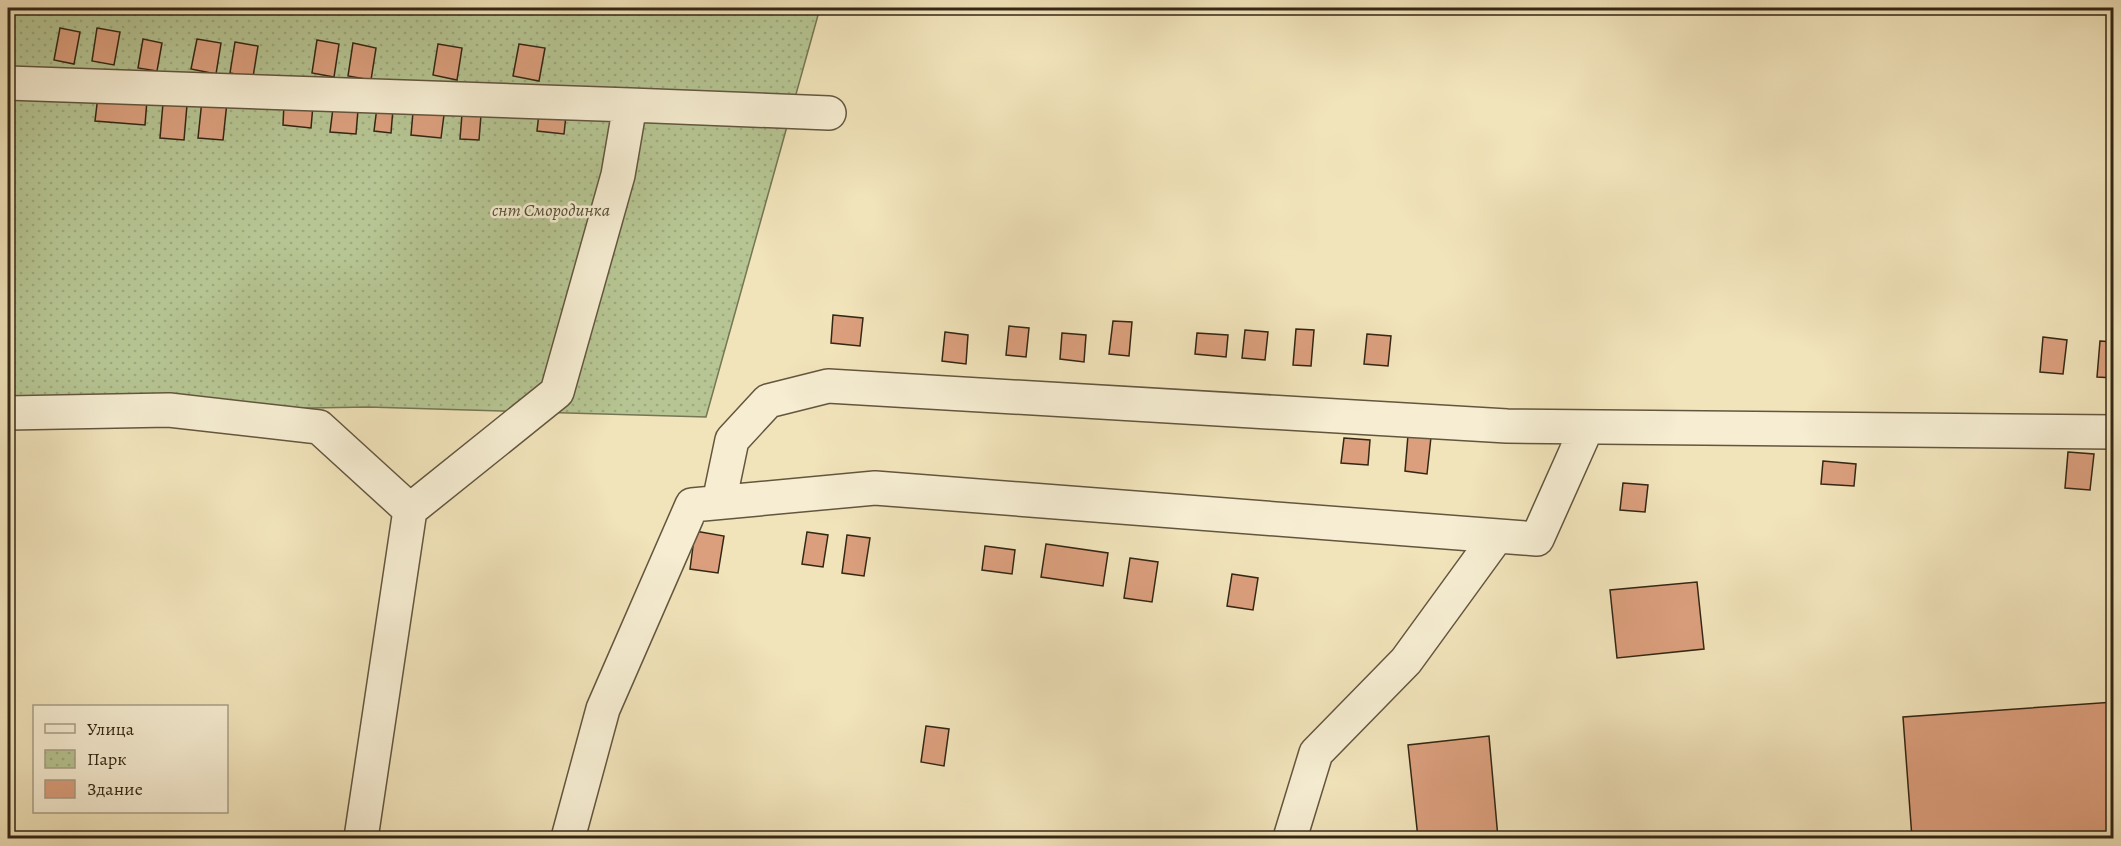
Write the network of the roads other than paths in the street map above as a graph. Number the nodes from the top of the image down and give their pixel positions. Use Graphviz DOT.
graph roads {
  1 [pos="8,83"];
  2 [pos="630,105"];
  3 [pos="829,113"];
  4 [pos="8,412"];
  5 [pos="1587,427"];
  6 [pos="2114,432"];
  7 [pos="718,502"];
  8 [pos="410,510"];
  9 [pos="1497,536"];
  10 [pos="361,838"];
  11 [pos="568,838"];
  12 [pos="1290,838"];
  1 -- 2 [label="street"];
  2 -- 3 [label="street"];
  2 -- 8 [label="street"];
  4 -- 8 [label="street"];
  5 -- 6 [label="street"];
  5 -- 7 [label="street"];
  5 -- 9 [label="street"];
  7 -- 9 [label="street"];
  7 -- 11 [label="street"];
  8 -- 10 [label="street"];
  9 -- 12 [label="street"];
}
